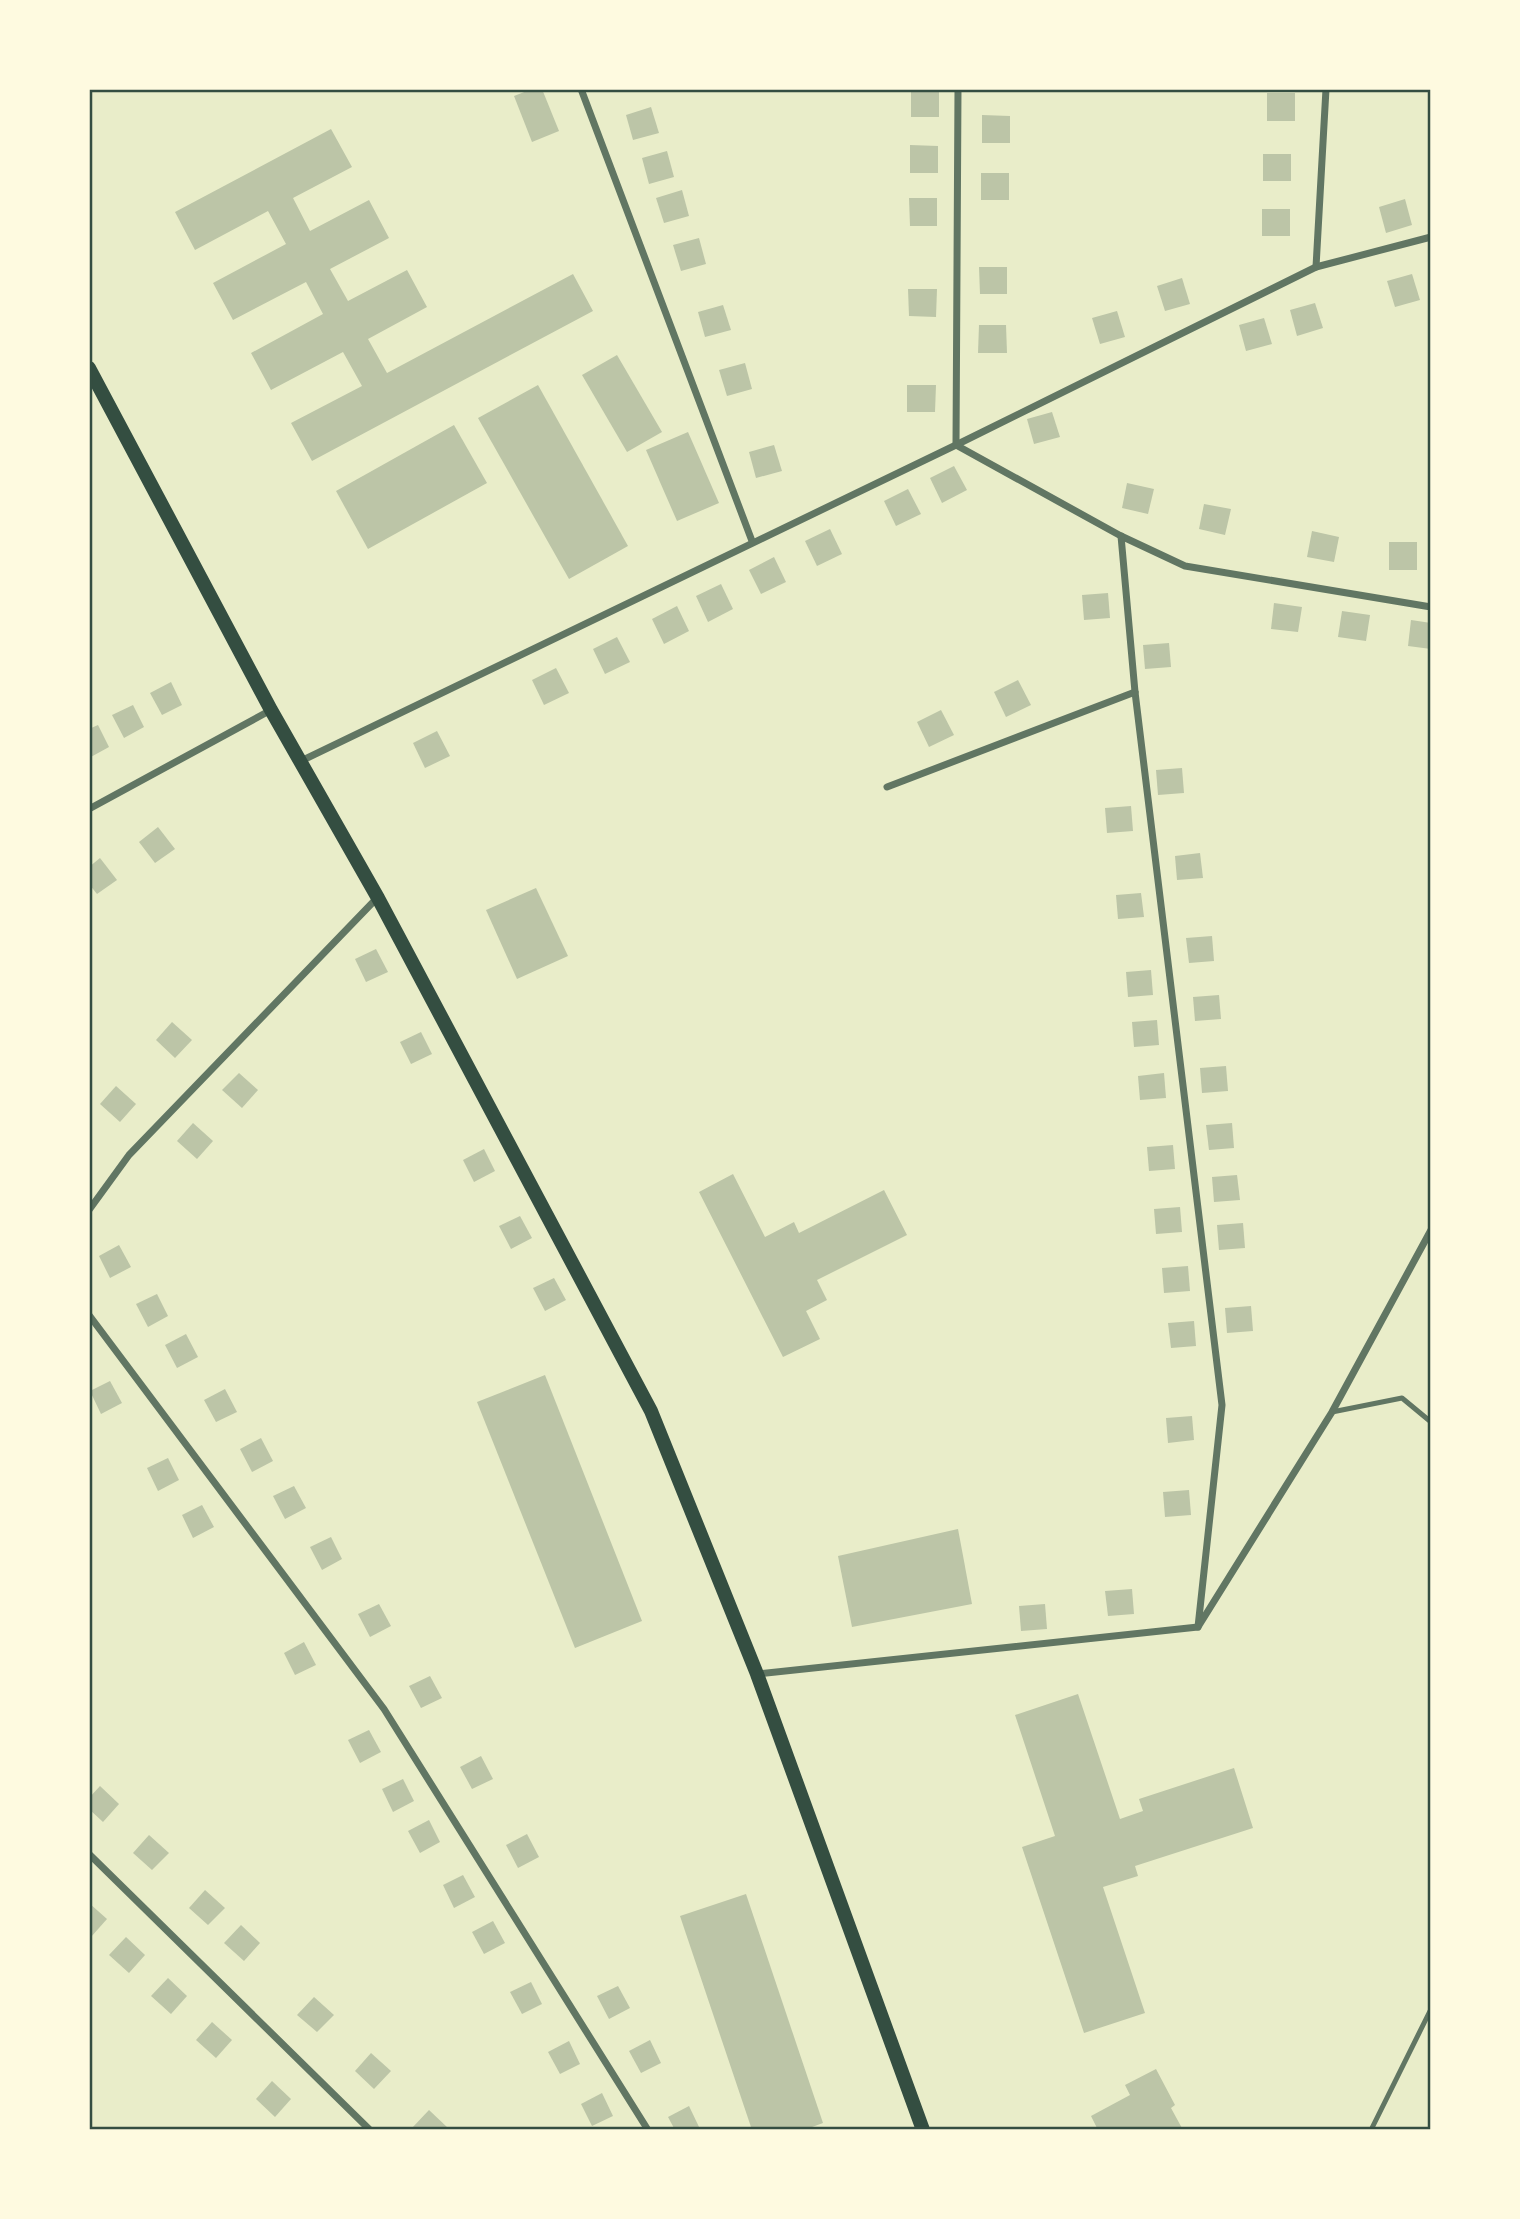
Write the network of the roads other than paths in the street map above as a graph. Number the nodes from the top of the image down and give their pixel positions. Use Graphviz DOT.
graph roads {
  1 [pos="581,89"];
  2 [pos="958,89"];
  3 [pos="1326,89"];
  4 [pos="1431,237"];
  5 [pos="1316,267"];
  6 [pos="89,368"];
  7 [pos="956,445"];
  8 [pos="1121,536"];
  9 [pos="752,541"];
  10 [pos="1431,607"];
  11 [pos="1135,692"];
  12 [pos="271,710"];
  13 [pos="300,761"];
  14 [pos="887,787"];
  15 [pos="89,809"];
  16 [pos="378,898"];
  17 [pos="89,1210"];
  18 [pos="1431,1230"];
  19 [pos="89,1315"];
  20 [pos="1332,1412"];
  21 [pos="1431,1422"];
  22 [pos="1198,1627"];
  23 [pos="757,1674"];
  24 [pos="89,1854"];
  25 [pos="1431,2010"];
  26 [pos="370,2130"];
  27 [pos="648,2130"];
  28 [pos="923,2130"];
  29 [pos="1371,2130"];
  1 -- 9 [label="street"];
  2 -- 7 [label="street"];
  3 -- 5 [label="street"];
  4 -- 5 [label="street"];
  5 -- 7 [label="street"];
  6 -- 12 [label="main road"];
  7 -- 8 [label="street"];
  7 -- 9 [label="street"];
  8 -- 10 [label="street"];
  8 -- 11 [label="street"];
  9 -- 13 [label="street"];
  11 -- 14 [label="street"];
  11 -- 22 [label="street"];
  12 -- 13 [label="main road"];
  12 -- 15 [label="street"];
  13 -- 16 [label="main road"];
  16 -- 17 [label="street"];
  16 -- 23 [label="main road"];
  18 -- 20 [label="street"];
  19 -- 27 [label="street"];
  20 -- 21 [label="lane"];
  20 -- 22 [label="street"];
  22 -- 23 [label="street"];
  23 -- 28 [label="main road"];
  24 -- 26 [label="street"];
  25 -- 29 [label="lane"];
}
